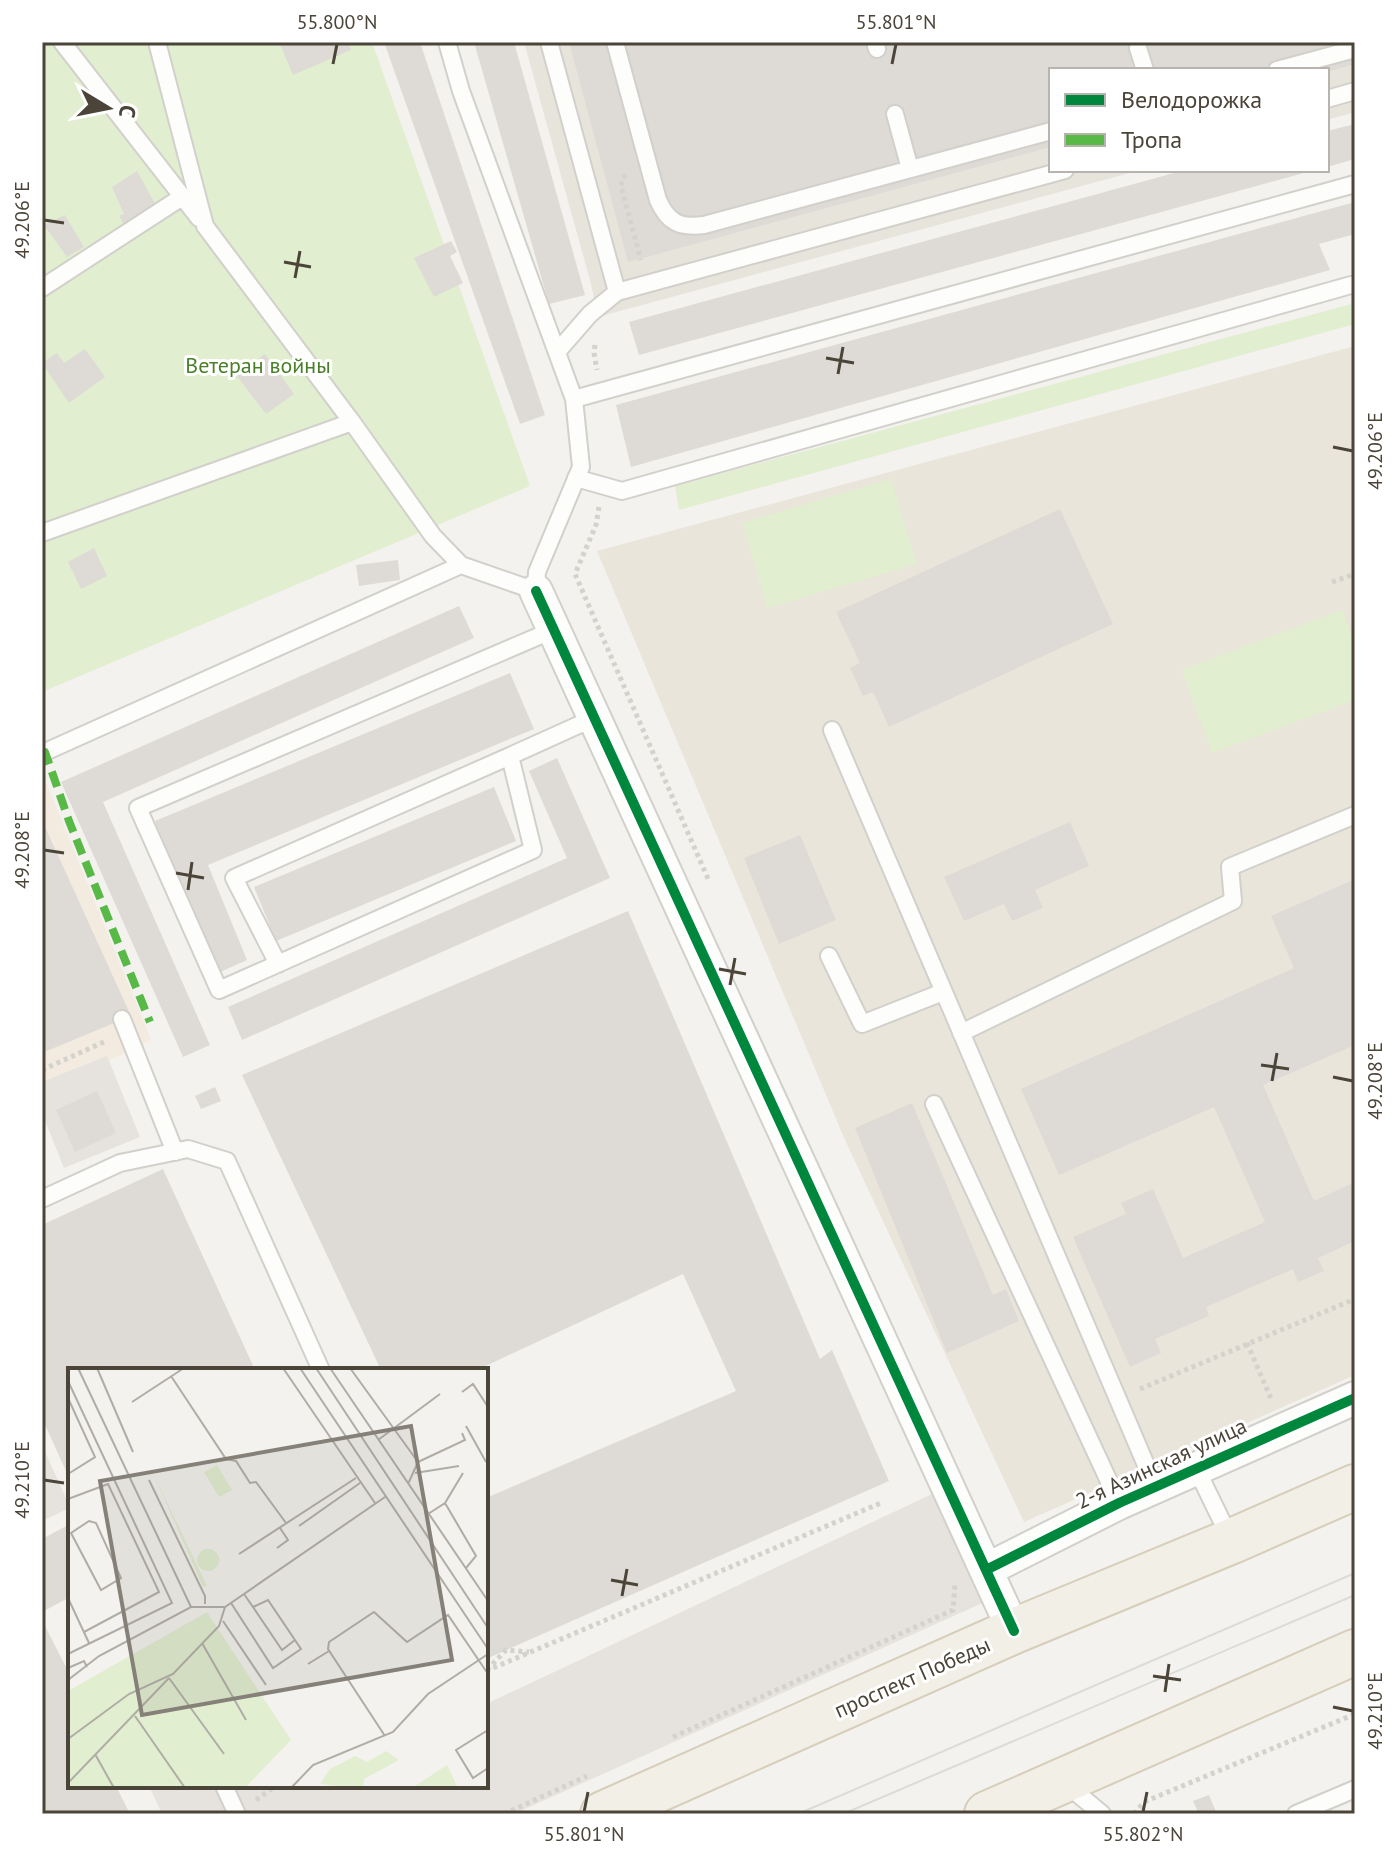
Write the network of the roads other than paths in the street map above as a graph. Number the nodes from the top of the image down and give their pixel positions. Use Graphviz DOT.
graph roads {
  1 [pos="62,42"];
  2 [pos="157,42"];
  3 [pos="447,42"];
  4 [pos="549,42"];
  5 [pos="615,42"];
  6 [pos="1138,48"];
  7 [pos="1355,49"];
  8 [pos="1144,68"];
  9 [pos="1284,68"];
  10 [pos="1355,91"];
  11 [pos="1329,98"];
  12 [pos="895,114"];
  13 [pos="1049,132"];
  14 [pos="910,169"];
  15 [pos="1058,172"];
  16 [pos="1355,184"];
  17 [pos="182,197"];
  18 [pos="205,226"];
  19 [pos="1351,285"];
  20 [pos="42,288"];
  21 [pos="617,292"];
  22 [pos="557,352"];
  23 [pos="574,399"];
  24 [pos="352,422"];
  25 [pos="576,478"];
  26 [pos="42,533"];
  27 [pos="461,565"];
  28 [pos="536,591"];
  29 [pos="553,630"];
  30 [pos="594,718"];
  31 [pos="832,730"];
  32 [pos="45,752"];
  33 [pos="510,756"];
  34 [pos="1355,815"];
  35 [pos="829,956"];
  36 [pos="278,964"];
  37 [pos="943,992"];
  38 [pos="125,1025"];
  39 [pos="961,1033"];
  40 [pos="934,1104"];
  41 [pos="175,1152"];
  42 [pos="42,1199"];
  43 [pos="320,1368"];
  44 [pos="1355,1398"];
  45 [pos="1196,1468"];
  46 [pos="1155,1486"];
  47 [pos="1355,1487"];
  48 [pos="1119,1503"];
  49 [pos="1232,1541"];
  50 [pos="982,1561"];
  51 [pos="1014,1631"];
  52 [pos="1354,1654"];
  53 [pos="1062,1781"];
  54 [pos="225,1788"];
  55 [pos="1355,1789"];
  56 [pos="597,1794"];
  57 [pos="237,1814"];
  58 [pos="987,1814"];
  59 [pos="1102,1814"];
  60 [pos="1296,1814"];
  1 -- 17 [label="lane"];
  2 -- 18 [label="lane"];
  3 -- 22 [label="lane"];
  4 -- 21 [label="lane"];
  5 -- 14 [label="lane"];
  6 -- 8 [label="lane"];
  7 -- 9 [label="lane"];
  10 -- 11 [label="lane"];
  12 -- 14 [label="lane"];
  13 -- 14 [label="lane"];
  15 -- 21 [label="lane"];
  16 -- 23 [label="lane"];
  17 -- 18 [label="lane"];
  17 -- 20 [label="lane"];
  18 -- 24 [label="lane"];
  19 -- 25 [label="lane"];
  21 -- 22 [label="lane"];
  22 -- 23 [label="lane"];
  23 -- 25 [label="lane"];
  24 -- 26 [label="lane"];
  24 -- 27 [label="lane"];
  25 -- 28 [label="lane"];
  27 -- 28 [label="lane"];
  27 -- 32 [label="lane"];
  28 -- 29 [label="street"];
  29 -- 30 [label="street"];
  29 -- 36 [label="lane"];
  30 -- 33 [label="lane"];
  30 -- 50 [label="street"];
  31 -- 37 [label="lane"];
  33 -- 36 [label="lane"];
  33 -- 36 [label="lane"];
  34 -- 39 [label="lane"];
  35 -- 37 [label="lane"];
  37 -- 39 [label="lane"];
  38 -- 41 [label="lane"];
  39 -- 46 [label="lane"];
  40 -- 48 [label="lane"];
  41 -- 42 [label="lane"];
  41 -- 43 [label="lane"];
  44 -- 45 [label="street, 2-я Азинская улица"];
  45 -- 46 [label="street, 2-я Азинская улица"];
  45 -- 49 [label="lane"];
  46 -- 48 [label="street, 2-я Азинская улица"];
  47 -- 49 [label="main road, проспект Победы"];
  48 -- 50 [label="street, 2-я Азинская улица"];
  49 -- 51 [label="main road, проспект Победы"];
  50 -- 51 [label="street"];
  51 -- 56 [label="main road, проспект Победы"];
  52 -- 53 [label="main road"];
  53 -- 58 [label="main road"];
  53 -- 59 [label="lane"];
  54 -- 57 [label="lane"];
  55 -- 60 [label="lane"];
}
